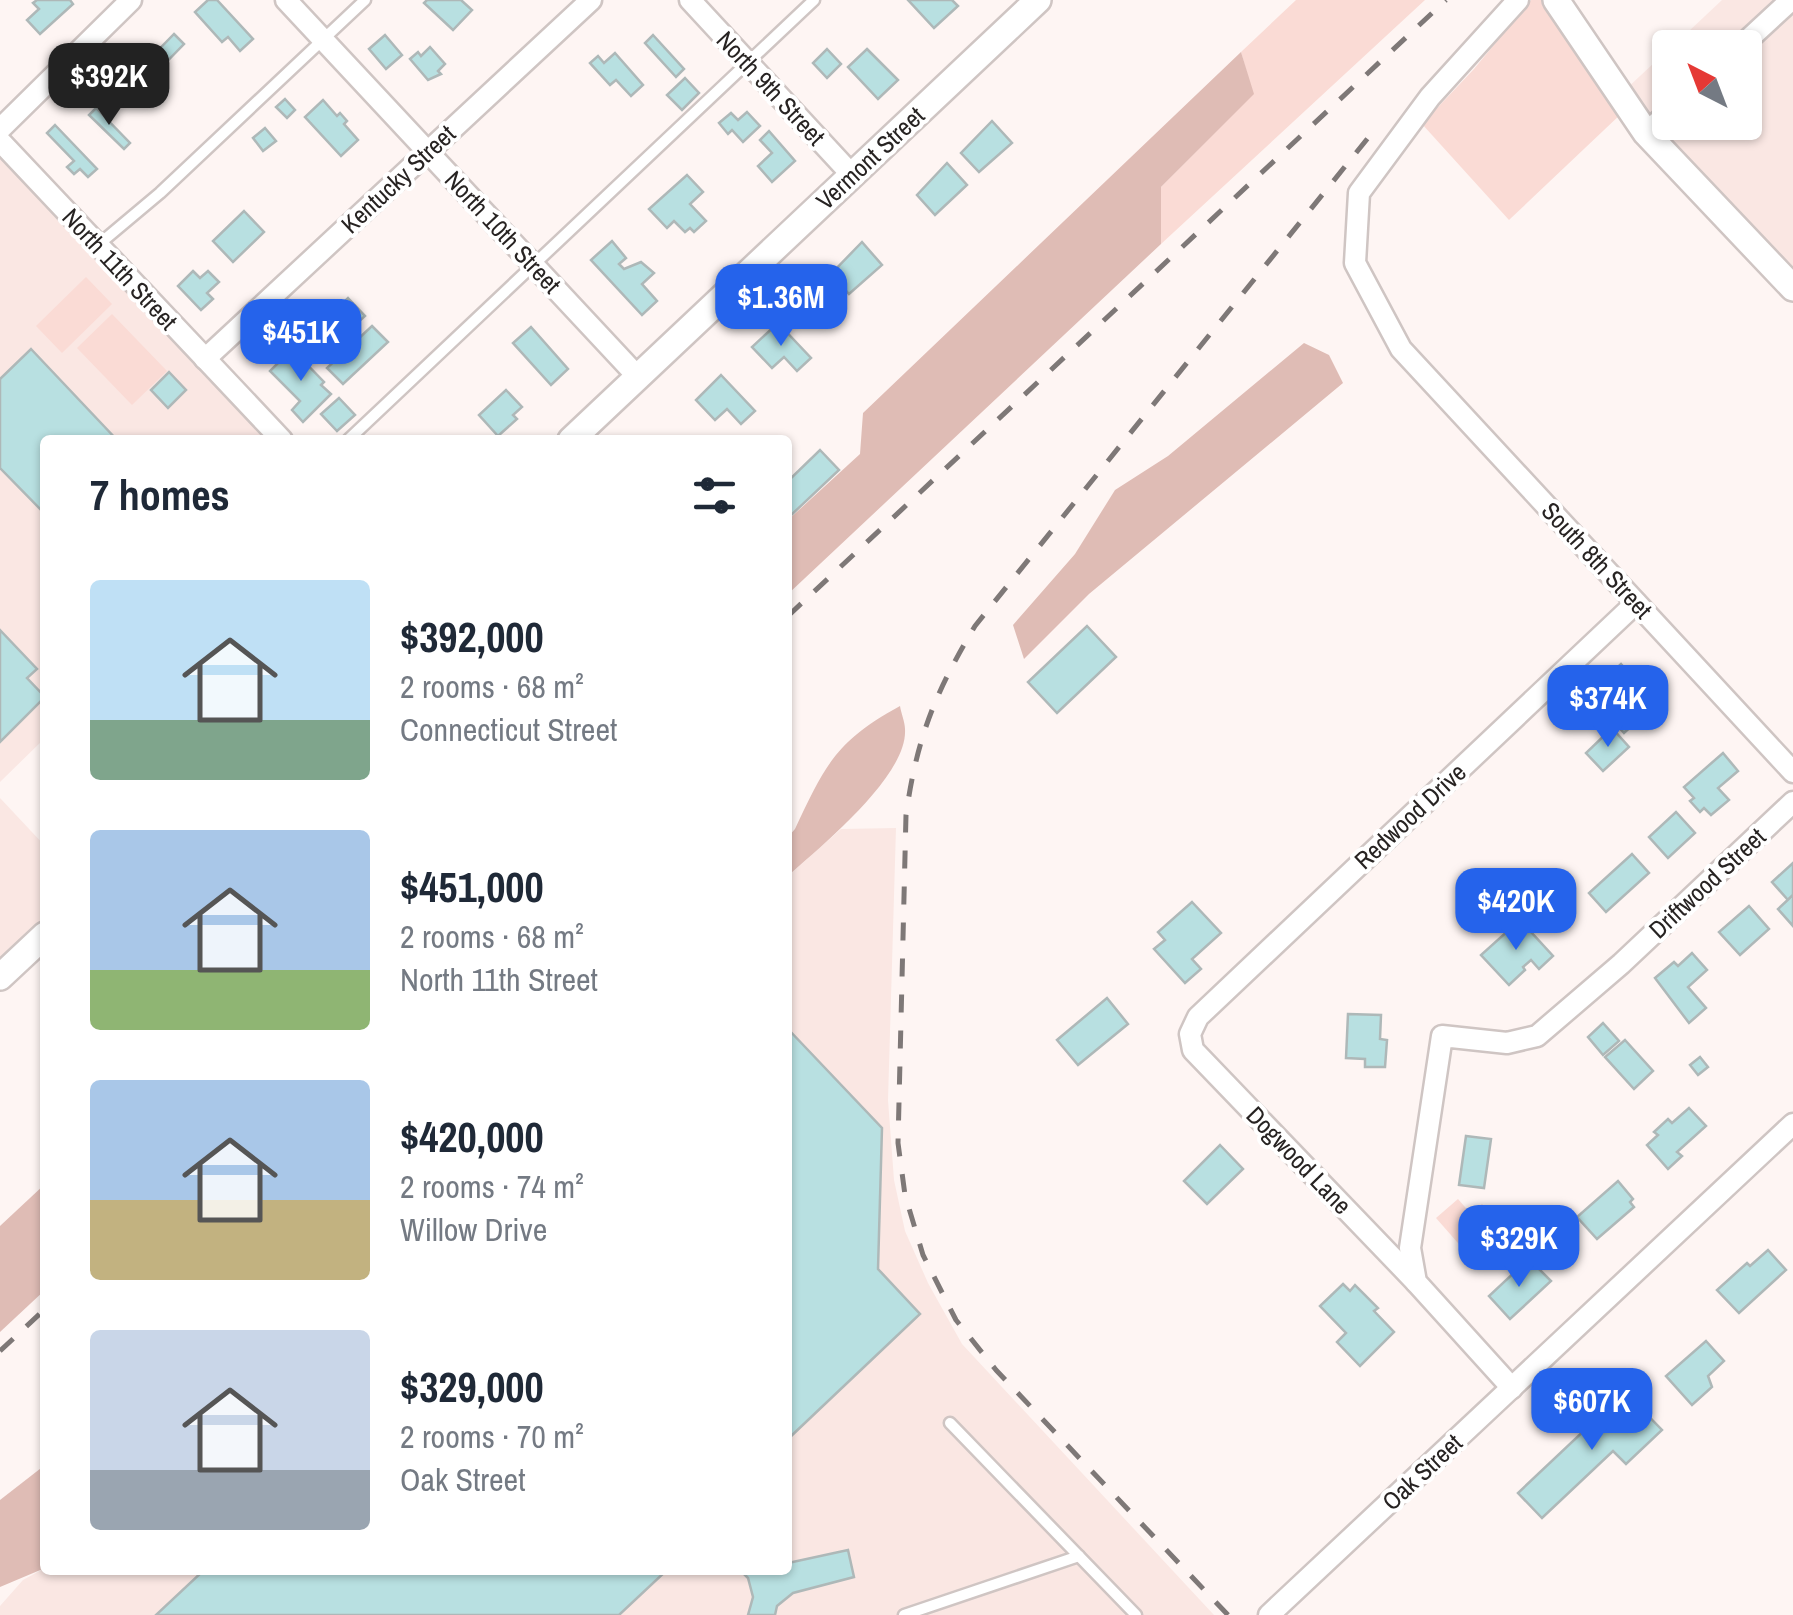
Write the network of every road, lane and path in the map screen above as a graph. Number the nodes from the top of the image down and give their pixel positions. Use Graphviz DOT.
graph roads {
  1 [pos="131,0"];
  2 [pos="286,0"];
  3 [pos="365,0"];
  4 [pos="591,0"];
  5 [pos="690,0"];
  6 [pos="814,0"];
  7 [pos="1038,0"];
  8 [pos="1518,0"];
  9 [pos="1556,0"];
  10 [pos="1791,0"];
  11 [pos="1758,30"];
  12 [pos="323,40"];
  13 [pos="747,62"];
  14 [pos="0,128"];
  15 [pos="1652,128"];
  16 [pos="1646,133"];
  17 [pos="0,142"];
  18 [pos="428,152"];
  19 [pos="852,175"];
  20 [pos="97,246"];
  21 [pos="533,265"];
  22 [pos="1793,288"];
  23 [pos="205,360"];
  24 [pos="638,377"];
  25 [pos="277,435"];
  26 [pos="353,435"];
  27 [pos="576,435"];
  28 [pos="1636,603"];
  29 [pos="1793,772"];
  30 [pos="1793,802"];
  31 [pos="40,940"];
  32 [pos="0,977"];
  33 [pos="1190,1034"];
  34 [pos="1793,1124"];
  35 [pos="1416,1282"];
  36 [pos="1512,1388"];
  37 [pos="950,1423"];
  38 [pos="1079,1556"];
  39 [pos="904,1615"];
  40 [pos="1136,1615"];
  41 [pos="1269,1615"];
  1 -- 14 [label="street"];
  2 -- 12 [label="street, North 10th Street"];
  3 -- 12 [label="lane"];
  4 -- 18 [label="street, Kentucky Street"];
  5 -- 13 [label="street, North 9th Street"];
  6 -- 13 [label="lane"];
  7 -- 19 [label="street, Vermont Street"];
  8 -- 28 [label="street, South 8th Street"];
  9 -- 16 [label="street"];
  10 -- 11 [label="street"];
  12 -- 18 [label="street, North 10th Street"];
  12 -- 20 [label="lane"];
  13 -- 19 [label="street, North 9th Street"];
  13 -- 21 [label="lane"];
  15 -- 16 [label="street"];
  16 -- 22 [label="street"];
  17 -- 20 [label="street, North 11th Street"];
  18 -- 21 [label="street, North 10th Street"];
  18 -- 23 [label="street, Kentucky Street"];
  19 -- 24 [label="street, Vermont Street"];
  20 -- 23 [label="street, North 11th Street"];
  21 -- 24 [label="street, North 10th Street"];
  21 -- 26 [label="lane"];
  23 -- 25 [label="street, North 11th Street"];
  24 -- 27 [label="street, Vermont Street"];
  28 -- 29 [label="street, South 8th Street"];
  28 -- 33 [label="street, Redwood Drive"];
  30 -- 35 [label="street, Driftwood Street"];
  31 -- 32 [label="street"];
  33 -- 35 [label="street, Dogwood Lane"];
  34 -- 36 [label="street, Oak Street"];
  35 -- 36 [label="street, Dogwood Lane"];
  36 -- 41 [label="street, Oak Street"];
  37 -- 38 [label="lane"];
  38 -- 39 [label="lane"];
  38 -- 40 [label="lane"];
}
